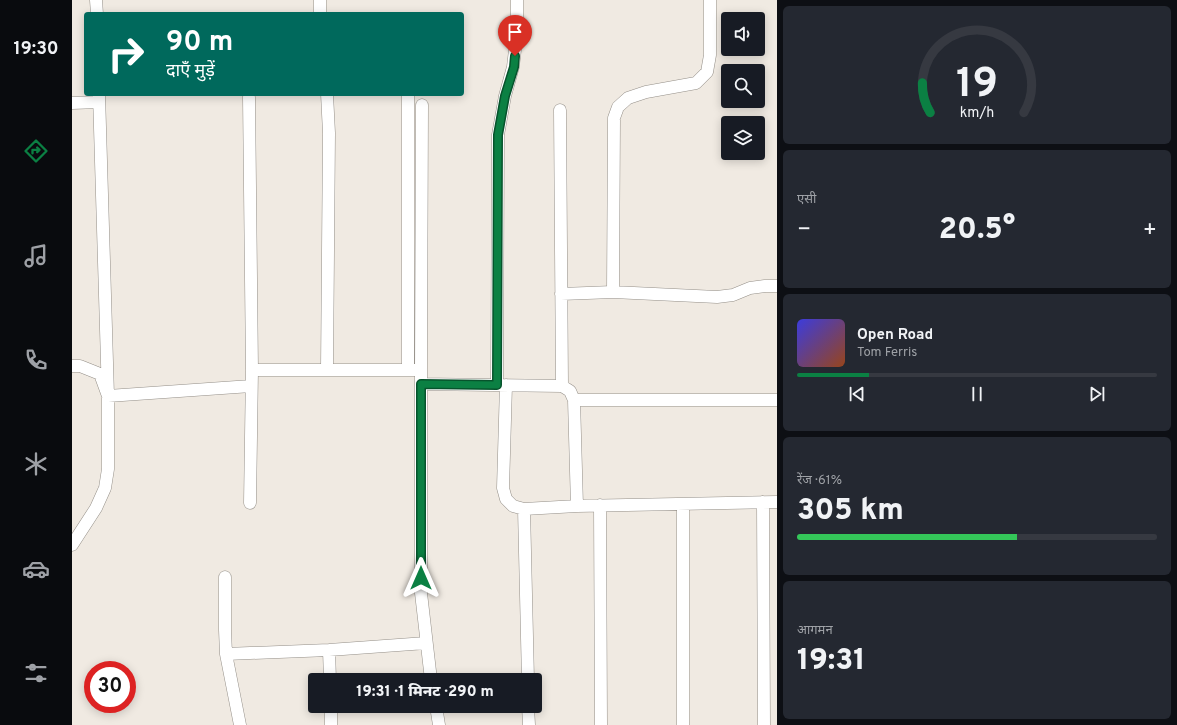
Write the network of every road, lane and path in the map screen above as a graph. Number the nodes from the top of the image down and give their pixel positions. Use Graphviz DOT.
graph roads {
  1 [pos="96,0"];
  2 [pos="320,0"];
  3 [pos="517,0"];
  4 [pos="710,0"];
  5 [pos="97,12"];
  6 [pos="320,12"];
  7 [pos="327,96"];
  8 [pos="408,96"];
  9 [pos="249,97"];
  10 [pos="99,98"];
  11 [pos="72,103"];
  12 [pos="422,105"];
  13 [pos="560,110"];
  14 [pos="777,286"];
  15 [pos="613,292"];
  16 [pos="561,294"];
  17 [pos="72,366"];
  18 [pos="252,370"];
  19 [pos="327,370"];
  20 [pos="408,370"];
  21 [pos="421,370"];
  22 [pos="421,384"];
  23 [pos="501,385"];
  24 [pos="251,386"];
  25 [pos="562,386"];
  26 [pos="108,396"];
  27 [pos="574,400"];
  28 [pos="777,400"];
  29 [pos="763,502"];
  30 [pos="777,502"];
  31 [pos="250,503"];
  32 [pos="683,504"];
  33 [pos="600,505"];
  34 [pos="577,506"];
  35 [pos="524,509"];
  36 [pos="72,545"];
  37 [pos="225,577"];
  38 [pos="426,643"];
  39 [pos="330,650"];
  40 [pos="226,654"];
  41 [pos="330,673"];
  42 [pos="430,673"];
  43 [pos="528,673"];
  44 [pos="331,713"];
  45 [pos="437,713"];
  46 [pos="528,713"];
  47 [pos="240,725"];
  48 [pos="331,725"];
  49 [pos="439,725"];
  50 [pos="529,725"];
  51 [pos="601,725"];
  52 [pos="683,725"];
  53 [pos="764,725"];
  1 -- 5 [label="street"];
  2 -- 6 [label="street"];
  3 -- 23 [label="street"];
  4 -- 15 [label="street"];
  7 -- 19 [label="street"];
  8 -- 20 [label="street"];
  9 -- 18 [label="street"];
  10 -- 11 [label="street"];
  10 -- 26 [label="street"];
  12 -- 21 [label="street"];
  13 -- 16 [label="street"];
  14 -- 15 [label="street"];
  15 -- 16 [label="street"];
  16 -- 25 [label="street"];
  17 -- 26 [label="street"];
  18 -- 19 [label="street"];
  18 -- 24 [label="street"];
  19 -- 20 [label="street"];
  20 -- 21 [label="street"];
  21 -- 22 [label="street"];
  22 -- 23 [label="street"];
  22 -- 38 [label="street"];
  23 -- 25 [label="street"];
  23 -- 35 [label="street"];
  24 -- 26 [label="street"];
  24 -- 31 [label="street"];
  25 -- 27 [label="street"];
  26 -- 36 [label="street"];
  27 -- 28 [label="street"];
  27 -- 34 [label="street"];
  29 -- 30 [label="street"];
  29 -- 32 [label="street"];
  29 -- 53 [label="street"];
  32 -- 33 [label="street"];
  32 -- 52 [label="street"];
  33 -- 34 [label="street"];
  33 -- 51 [label="street"];
  34 -- 35 [label="street"];
  35 -- 43 [label="street"];
  37 -- 40 [label="street"];
  38 -- 39 [label="street"];
  38 -- 42 [label="street"];
  39 -- 40 [label="street"];
  39 -- 41 [label="street"];
  40 -- 47 [label="street"];
  44 -- 48 [label="street"];
  45 -- 49 [label="street"];
  46 -- 50 [label="street"];
}
